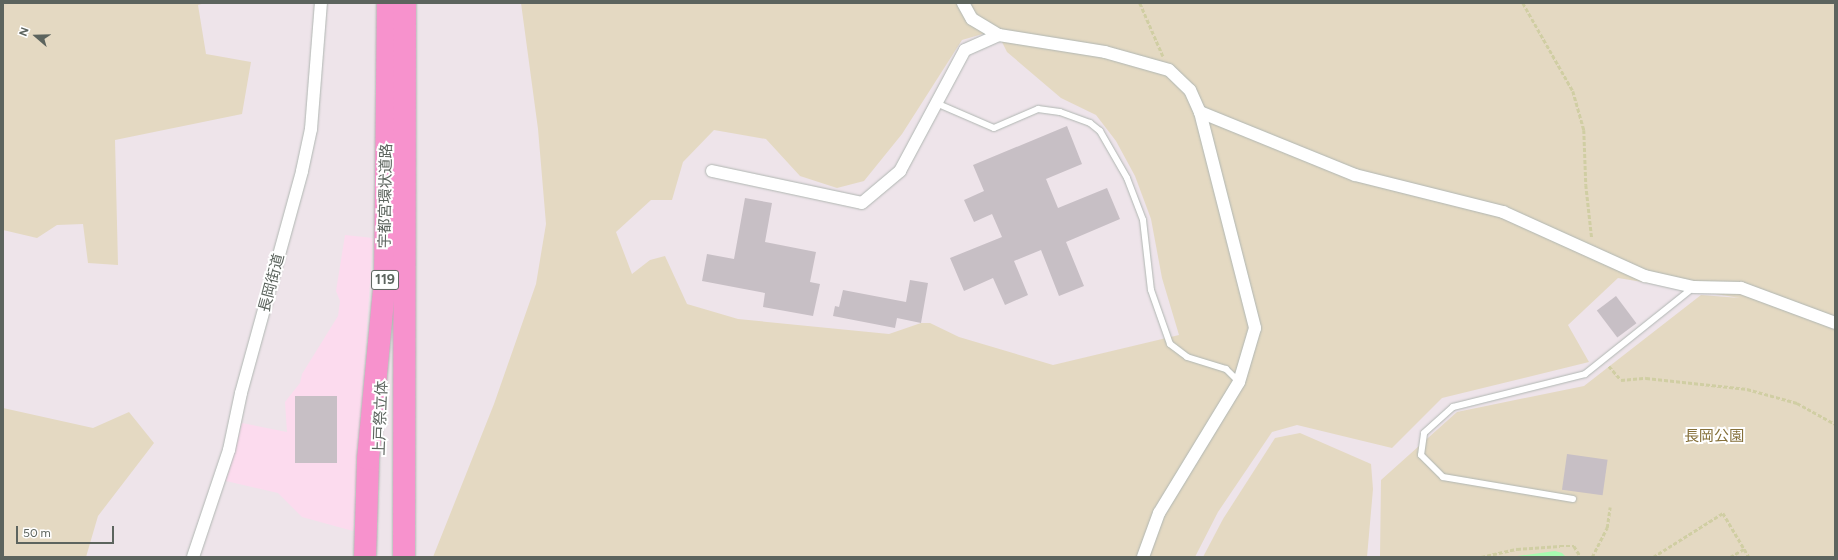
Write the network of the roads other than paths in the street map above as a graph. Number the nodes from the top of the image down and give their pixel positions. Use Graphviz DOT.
graph roads {
  1 [pos="321,3"];
  2 [pos="388,3"];
  3 [pos="405,3"];
  4 [pos="963,3"];
  5 [pos="999,35"];
  6 [pos="936,104"];
  7 [pos="1200,112"];
  8 [pos="712,171"];
  9 [pos="385,280"];
  10 [pos="1694,287"];
  11 [pos="405,288"];
  12 [pos="1835,323"];
  13 [pos="1239,382"];
  14 [pos="1573,500"];
  15 [pos="194,557"];
  16 [pos="365,557"];
  17 [pos="379,557"];
  18 [pos="394,557"];
  19 [pos="404,557"];
  20 [pos="1143,557"];
  1 -- 15 [label="street, 長岡街道"];
  2 -- 9 [label="highway, 宇都宮環状道路 / 119"];
  3 -- 11 [label="highway, 宇都宮環状道路 / 119"];
  4 -- 5 [label="street"];
  5 -- 6 [label="street"];
  5 -- 7 [label="street"];
  6 -- 8 [label="street"];
  6 -- 13 [label="lane"];
  7 -- 10 [label="street"];
  7 -- 13 [label="street"];
  9 -- 16 [label="highway, 宇都宮環状道路 / 119"];
  9 -- 17 [label="highway, 上戸祭立体 / 119"];
  10 -- 12 [label="street"];
  10 -- 14 [label="lane"];
  11 -- 18 [label="highway, 上戸祭立体 / 119"];
  11 -- 19 [label="highway, 宇都宮環状道路 / 119"];
  13 -- 20 [label="street"];
}
